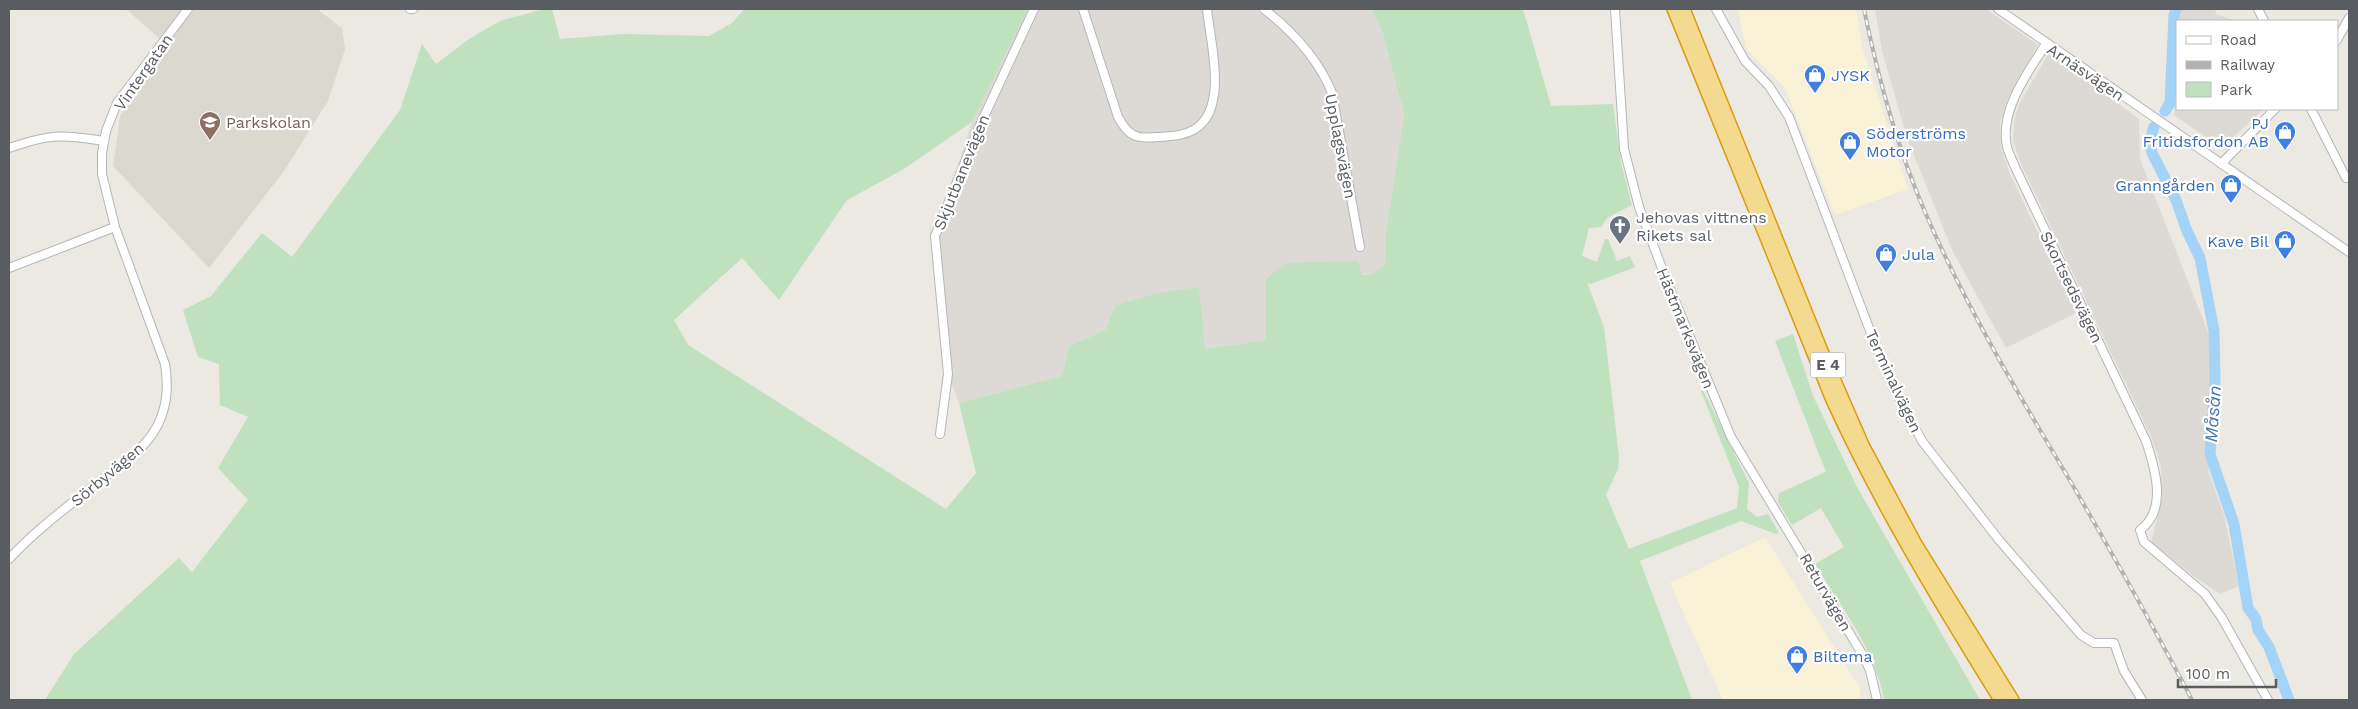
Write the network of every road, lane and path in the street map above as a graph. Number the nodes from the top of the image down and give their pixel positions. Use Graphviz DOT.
graph roads {
  1 [pos="188,9"];
  2 [pos="1034,9"];
  3 [pos="1083,9"];
  4 [pos="1207,9"];
  5 [pos="1264,9"];
  6 [pos="1615,9"];
  7 [pos="1673,9"];
  8 [pos="1684,9"];
  9 [pos="1716,9"];
  10 [pos="1998,9"];
  11 [pos="2349,18"];
  12 [pos="2338,38"];
  13 [pos="2046,44"];
  14 [pos="2274,110"];
  15 [pos="2312,110"];
  16 [pos="104,141"];
  17 [pos="9,148"];
  18 [pos="2221,164"];
  19 [pos="2346,178"];
  20 [pos="115,227"];
  21 [pos="1360,246"];
  22 [pos="2349,252"];
  23 [pos="9,268"];
  24 [pos="940,434"];
  25 [pos="1763,490"];
  26 [pos="9,559"];
  27 [pos="1877,700"];
  28 [pos="2000,700"];
  29 [pos="2012,700"];
  30 [pos="2142,700"];
  31 [pos="2268,700"];
  1 -- 16 [label="street, Vintergatan"];
  2 -- 24 [label="street, Skjutbanevägen"];
  3 -- 4 [label="street"];
  5 -- 21 [label="street, Upplagsvägen"];
  6 -- 25 [label="street, Hästmarksvägen"];
  7 -- 28 [label="highway, E 4"];
  8 -- 29 [label="highway, E 4"];
  9 -- 30 [label="street, Terminalvägen"];
  10 -- 13 [label="street, Arnäsvägen"];
  11 -- 12 [label="street"];
  13 -- 18 [label="street, Arnäsvägen"];
  13 -- 31 [label="street, Skortsedsvägen"];
  14 -- 18 [label="street"];
  15 -- 19 [label="street"];
  16 -- 17 [label="street"];
  16 -- 20 [label="street, Vintergatan"];
  18 -- 22 [label="street, Arnäsvägen"];
  20 -- 23 [label="street"];
  20 -- 26 [label="street, Sörbyvägen"];
  25 -- 27 [label="street, Returvägen"];
}
